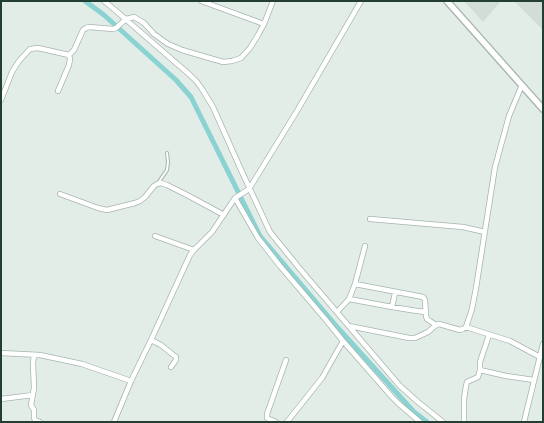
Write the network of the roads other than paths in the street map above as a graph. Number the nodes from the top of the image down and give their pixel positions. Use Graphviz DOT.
graph roads {
  1 [pos="104,1"];
  2 [pos="201,1"];
  3 [pos="273,1"];
  4 [pos="361,1"];
  5 [pos="447,1"];
  6 [pos="124,20"];
  7 [pos="264,24"];
  8 [pos="69,55"];
  9 [pos="522,85"];
  10 [pos="58,91"];
  11 [pos="1,100"];
  12 [pos="543,109"];
  13 [pos="167,153"];
  14 [pos="157,184"];
  15 [pos="248,190"];
  16 [pos="60,194"];
  17 [pos="236,197"];
  18 [pos="224,215"];
  19 [pos="370,219"];
  20 [pos="484,232"];
  21 [pos="154,236"];
  22 [pos="365,246"];
  23 [pos="194,250"];
  24 [pos="354,284"];
  25 [pos="395,293"];
  26 [pos="349,299"];
  27 [pos="392,307"];
  28 [pos="337,312"];
  29 [pos="426,312"];
  30 [pos="436,325"];
  31 [pos="349,326"];
  32 [pos="466,328"];
  33 [pos="489,335"];
  34 [pos="151,340"];
  35 [pos="343,341"];
  36 [pos="543,344"];
  37 [pos="1,353"];
  38 [pos="34,354"];
  39 [pos="540,357"];
  40 [pos="286,360"];
  41 [pos="171,367"];
  42 [pos="480,370"];
  43 [pos="131,380"];
  44 [pos="534,380"];
  45 [pos="33,395"];
  46 [pos="1,400"];
  47 [pos="40,422"];
  48 [pos="114,422"];
  49 [pos="276,422"];
  50 [pos="287,422"];
  51 [pos="420,422"];
  52 [pos="443,422"];
  53 [pos="464,422"];
  54 [pos="524,422"];
  1 -- 6 [label="street"];
  2 -- 7 [label="street"];
  3 -- 7 [label="street"];
  4 -- 15 [label="street"];
  5 -- 9 [label="street"];
  6 -- 7 [label="street"];
  6 -- 8 [label="street"];
  6 -- 15 [label="street"];
  8 -- 10 [label="street"];
  8 -- 11 [label="street"];
  9 -- 12 [label="street"];
  9 -- 20 [label="street"];
  13 -- 14 [label="lane"];
  14 -- 16 [label="street"];
  14 -- 18 [label="street"];
  15 -- 17 [label="street"];
  15 -- 28 [label="street"];
  17 -- 18 [label="street"];
  17 -- 35 [label="street"];
  18 -- 23 [label="street"];
  19 -- 20 [label="street"];
  20 -- 32 [label="street"];
  21 -- 23 [label="street"];
  22 -- 24 [label="street"];
  23 -- 34 [label="street"];
  24 -- 25 [label="street"];
  24 -- 26 [label="street"];
  25 -- 27 [label="street"];
  25 -- 29 [label="street"];
  26 -- 27 [label="street"];
  26 -- 28 [label="street"];
  27 -- 29 [label="street"];
  28 -- 31 [label="street"];
  29 -- 30 [label="street"];
  30 -- 31 [label="street"];
  30 -- 32 [label="street"];
  31 -- 52 [label="street"];
  32 -- 33 [label="street"];
  33 -- 39 [label="street"];
  33 -- 42 [label="street"];
  34 -- 41 [label="street"];
  34 -- 43 [label="street"];
  35 -- 50 [label="street"];
  35 -- 51 [label="street"];
  36 -- 39 [label="street"];
  37 -- 38 [label="street"];
  38 -- 43 [label="street"];
  38 -- 45 [label="street"];
  39 -- 44 [label="street"];
  40 -- 49 [label="street"];
  42 -- 44 [label="street"];
  42 -- 53 [label="street"];
  43 -- 48 [label="street"];
  44 -- 54 [label="street"];
  45 -- 46 [label="street"];
  45 -- 47 [label="street"];
}
